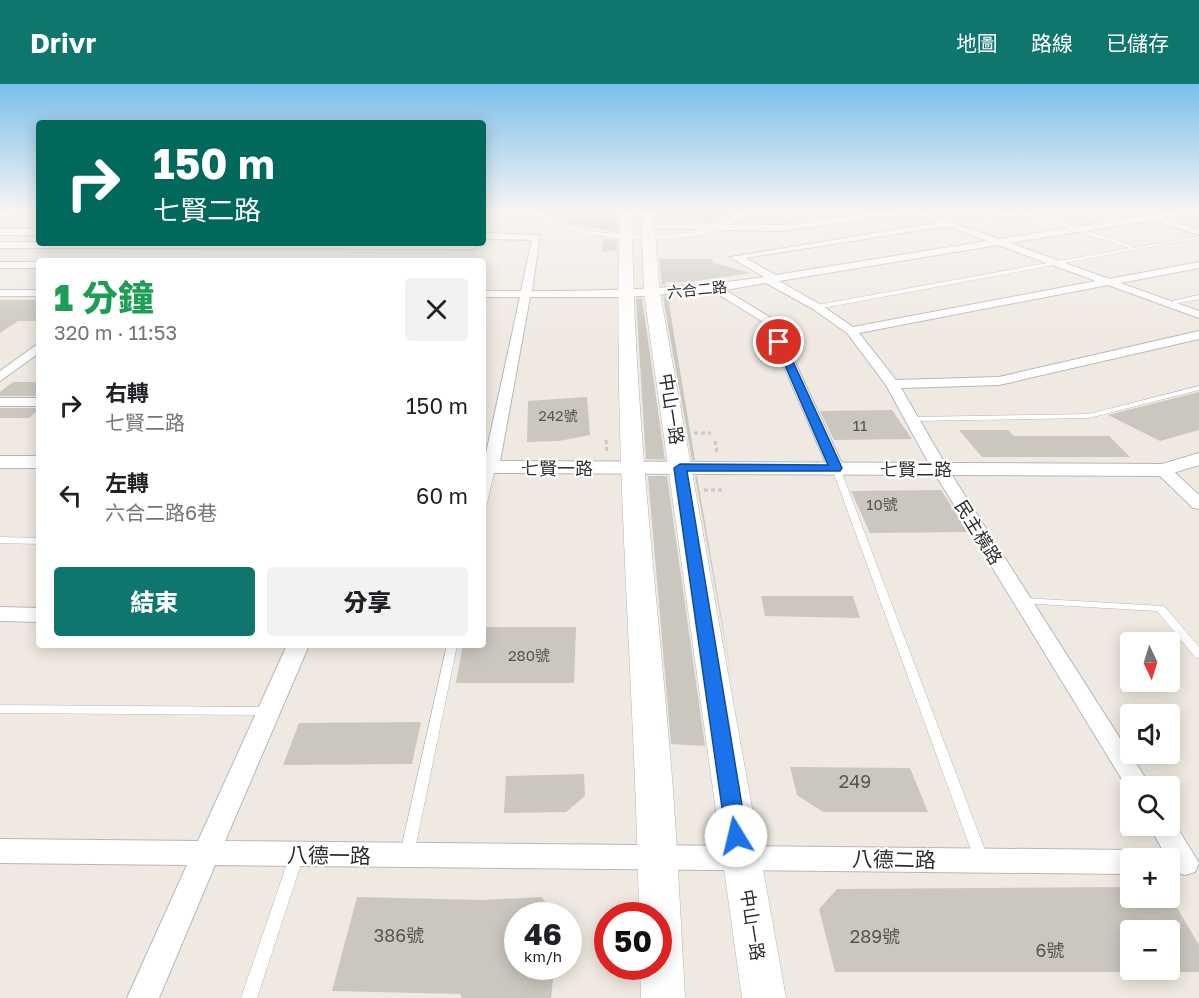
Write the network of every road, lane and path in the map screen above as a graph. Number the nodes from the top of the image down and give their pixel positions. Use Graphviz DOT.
graph roads {
  1 [pos="165,254"];
  2 [pos="533,254"];
  3 [pos="626,254"];
  4 [pos="649,254"];
  5 [pos="757,254"];
  6 [pos="932,254"];
  7 [pos="1029,254"];
  8 [pos="1105,254"];
  9 [pos="162,256"];
  10 [pos="1053,262"];
  11 [pos="0,265"];
  12 [pos="36,265"];
  13 [pos="1199,265"];
  14 [pos="772,279"];
  15 [pos="1110,283"];
  16 [pos="715,288"];
  17 [pos="0,292"];
  18 [pos="36,293"];
  19 [pos="486,294"];
  20 [pos="524,294"];
  21 [pos="627,294"];
  22 [pos="652,294"];
  23 [pos="1199,297"];
  24 [pos="1167,303"];
  25 [pos="817,307"];
  26 [pos="1199,315"];
  27 [pos="851,331"];
  28 [pos="1199,335"];
  29 [pos="36,349"];
  30 [pos="22,360"];
  31 [pos="36,361"];
  32 [pos="0,377"];
  33 [pos="892,384"];
  34 [pos="1199,388"];
  35 [pos="0,402"];
  36 [pos="36,402"];
  37 [pos="912,419"];
  38 [pos="1199,459"];
  39 [pos="0,462"];
  40 [pos="36,462"];
  41 [pos="487,467"];
  42 [pos="632,468"];
  43 [pos="680,468"];
  44 [pos="836,468"];
  45 [pos="940,469"];
  46 [pos="1163,470"];
  47 [pos="1199,504"];
  48 [pos="0,540"];
  49 [pos="36,541"];
  50 [pos="1023,601"];
  51 [pos="0,614"];
  52 [pos="36,615"];
  53 [pos="297,648"];
  54 [pos="452,648"];
  55 [pos="1199,654"];
  56 [pos="0,709"];
  57 [pos="269,711"];
  58 [pos="1131,776"];
  59 [pos="1169,836"];
  60 [pos="0,851"];
  61 [pos="205,854"];
  62 [pos="297,855"];
  63 [pos="407,856"];
  64 [pos="657,858"];
  65 [pos="740,859"];
  66 [pos="982,860"];
  67 [pos="1120,862"];
  68 [pos="1185,863"];
  69 [pos="143,998"];
  70 [pos="249,998"];
  71 [pos="663,998"];
  72 [pos="764,998"];
  1 -- 9 [label="street"];
  2 -- 20 [label="street"];
  3 -- 21 [label="main road, 中山一路"];
  4 -- 22 [label="main road, 中山一路"];
  5 -- 14 [label="street, 民主橫路"];
  6 -- 14 [label="street, 六合二路"];
  7 -- 10 [label="street"];
  8 -- 10 [label="lane"];
  10 -- 15 [label="street"];
  10 -- 25 [label="lane"];
  11 -- 12 [label="street"];
  13 -- 15 [label="street"];
  14 -- 16 [label="street, 六合二路"];
  14 -- 25 [label="street, 民主橫路"];
  15 -- 24 [label="street"];
  15 -- 27 [label="street"];
  16 -- 22 [label="street, 六合二路"];
  16 -- 44 [label="street"];
  17 -- 18 [label="street"];
  19 -- 20 [label="street, 六合二路"];
  20 -- 21 [label="street, 六合二路"];
  20 -- 41 [label="street"];
  21 -- 22 [label="street, 六合二路"];
  21 -- 42 [label="main road, 中山一路"];
  22 -- 43 [label="main road, 中山一路"];
  23 -- 24 [label="lane"];
  24 -- 26 [label="street"];
  25 -- 27 [label="street, 民主橫路"];
  27 -- 33 [label="street, 民主橫路"];
  28 -- 33 [label="street"];
  29 -- 30 [label="street"];
  30 -- 31 [label="street"];
  30 -- 32 [label="street"];
  33 -- 37 [label="street, 民主橫路"];
  34 -- 37 [label="lane"];
  35 -- 36 [label="street"];
  37 -- 45 [label="street, 民主橫路"];
  38 -- 46 [label="street, 七賢二路"];
  39 -- 40 [label="street"];
  41 -- 42 [label="street, 七賢一路"];
  42 -- 43 [label="street, 七賢二路"];
  42 -- 64 [label="main road, 中山一路"];
  43 -- 44 [label="street, 七賢二路"];
  43 -- 65 [label="main road, 中山一路"];
  44 -- 45 [label="street, 七賢二路"];
  44 -- 66 [label="lane"];
  45 -- 46 [label="street, 七賢二路"];
  45 -- 50 [label="street, 民主橫路"];
  46 -- 47 [label="street"];
  48 -- 49 [label="lane"];
  50 -- 55 [label="lane"];
  50 -- 58 [label="street, 民主橫路"];
  51 -- 52 [label="street"];
  53 -- 57 [label="street"];
  54 -- 63 [label="lane"];
  56 -- 57 [label="lane"];
  57 -- 61 [label="street"];
  59 -- 68 [label="street"];
  60 -- 61 [label="street, 八德一路"];
  61 -- 62 [label="street, 八德一路"];
  61 -- 69 [label="street"];
  62 -- 63 [label="street, 八德一路"];
  62 -- 70 [label="lane"];
  63 -- 64 [label="street, 八德一路"];
  64 -- 65 [label="street, 八德二路"];
  64 -- 71 [label="main road, 中山一路"];
  65 -- 66 [label="street, 八德二路"];
  65 -- 72 [label="main road, 中山一路"];
  66 -- 67 [label="street, 八德二路"];
}
